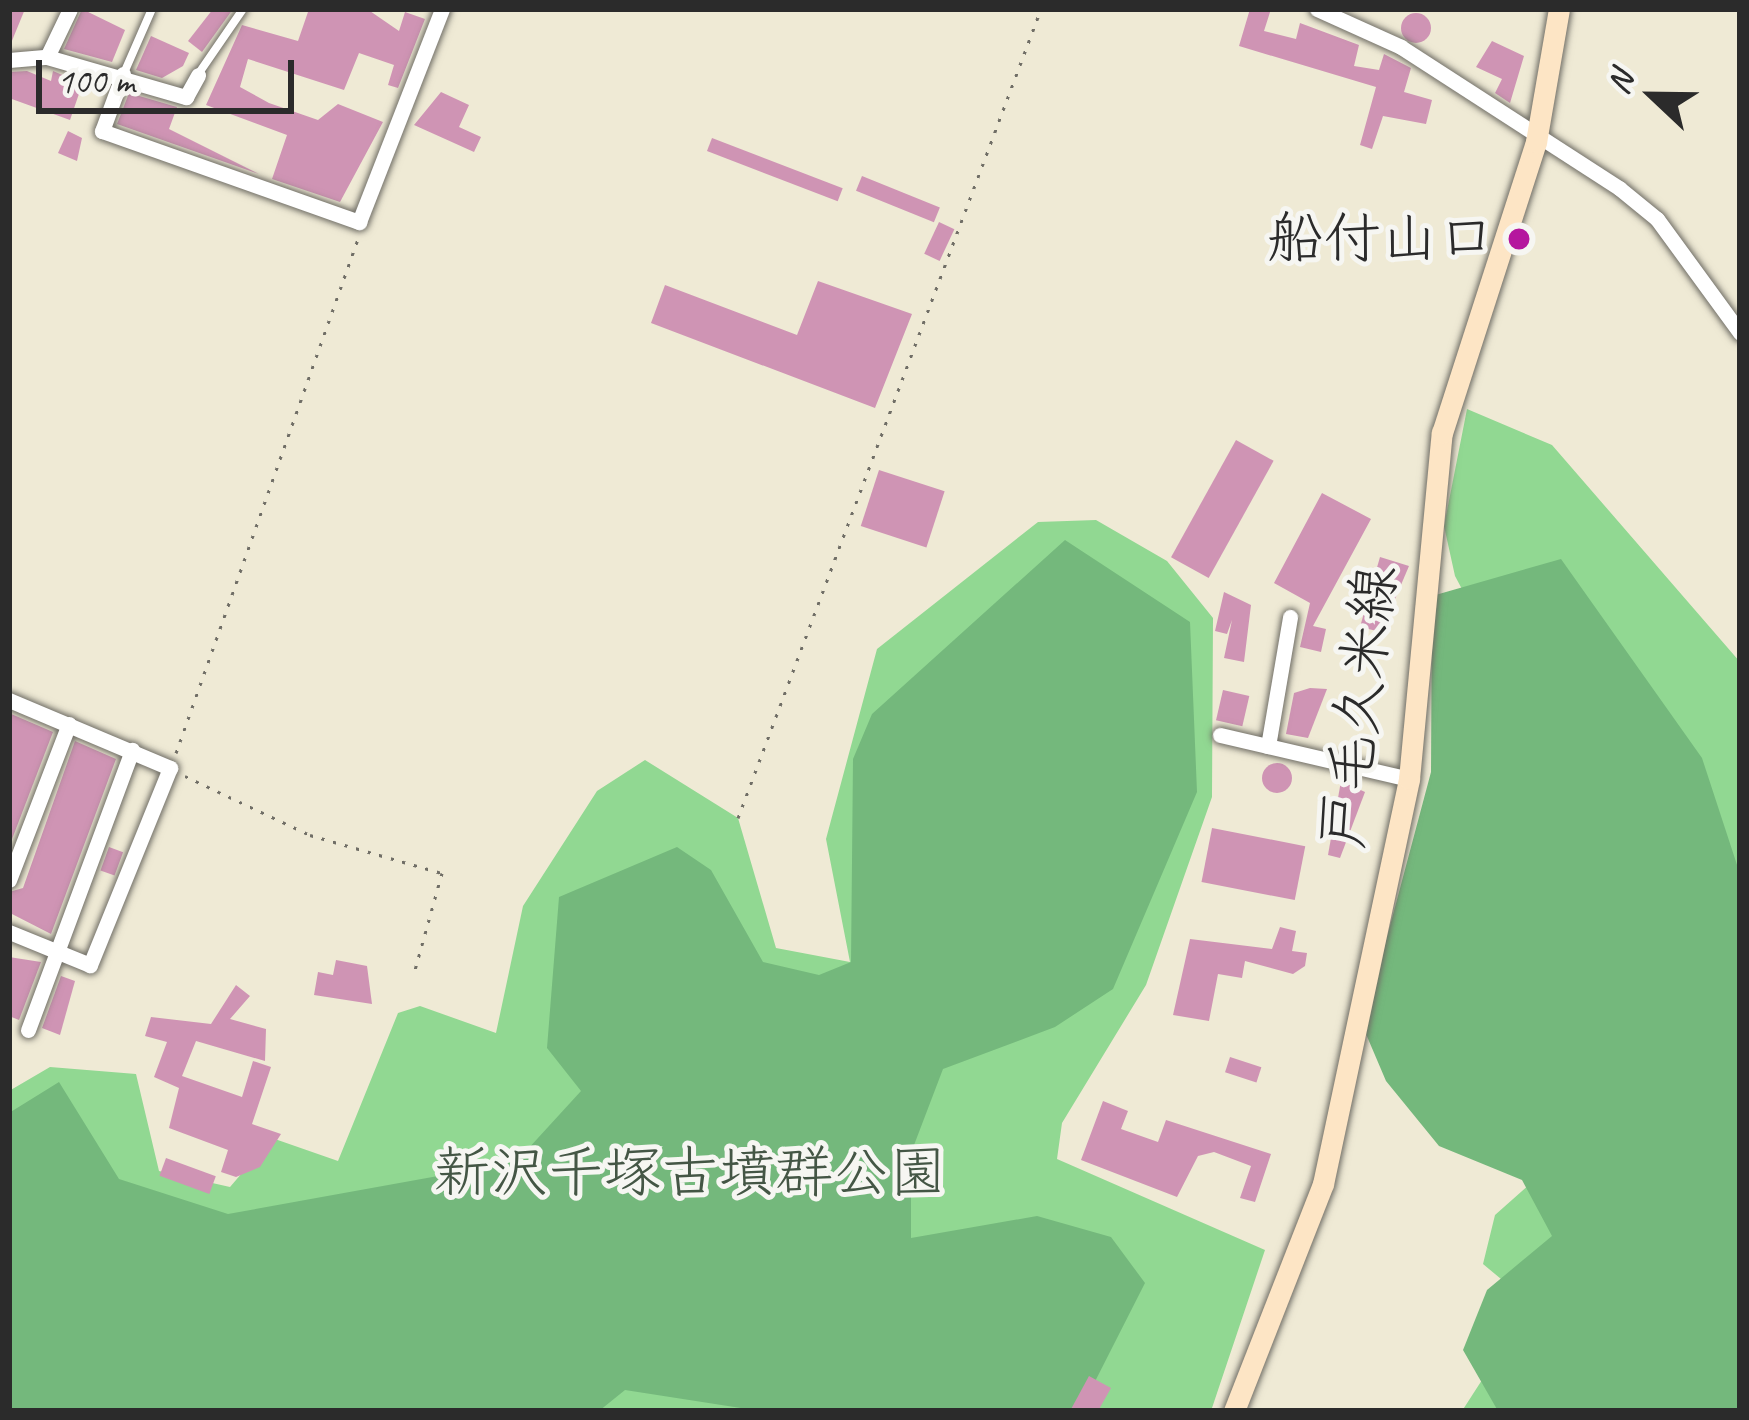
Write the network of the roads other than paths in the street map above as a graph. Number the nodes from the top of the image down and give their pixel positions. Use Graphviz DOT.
graph roads {
  1 [pos="70,9"];
  2 [pos="152,9"];
  3 [pos="243,9"];
  4 [pos="442,9"];
  5 [pos="1316,9"];
  6 [pos="1559,9"];
  7 [pos="46,57"];
  8 [pos="9,60"];
  9 [pos="123,74"];
  10 [pos="198,75"];
  11 [pos="1536,142"];
  12 [pos="1713,286"];
  13 [pos="1740,315"];
  14 [pos="1740,333"];
  15 [pos="1290,616"];
  16 [pos="9,700"];
  17 [pos="69,724"];
  18 [pos="1220,735"];
  19 [pos="1268,746"];
  20 [pos="132,750"];
  21 [pos="1409,779"];
  22 [pos="9,880"];
  23 [pos="9,932"];
  24 [pos="56,951"];
  25 [pos="28,1030"];
  26 [pos="1234,1411"];
  1 -- 7 [label="street"];
  2 -- 9 [label="lane"];
  3 -- 10 [label="lane"];
  4 -- 9 [label="street"];
  5 -- 11 [label="street"];
  6 -- 11 [label="main road, 戸毛久米線"];
  7 -- 8 [label="street"];
  7 -- 9 [label="street"];
  9 -- 10 [label="street"];
  11 -- 12 [label="street"];
  11 -- 21 [label="main road, 戸毛久米線"];
  12 -- 13 [label="street"];
  12 -- 14 [label="street"];
  15 -- 19 [label="street"];
  16 -- 17 [label="street"];
  17 -- 20 [label="street"];
  17 -- 22 [label="street"];
  18 -- 19 [label="street"];
  19 -- 21 [label="street"];
  20 -- 24 [label="street"];
  20 -- 24 [label="street"];
  21 -- 26 [label="main road, 戸毛久米線"];
  23 -- 24 [label="street"];
  24 -- 25 [label="street"];
}
